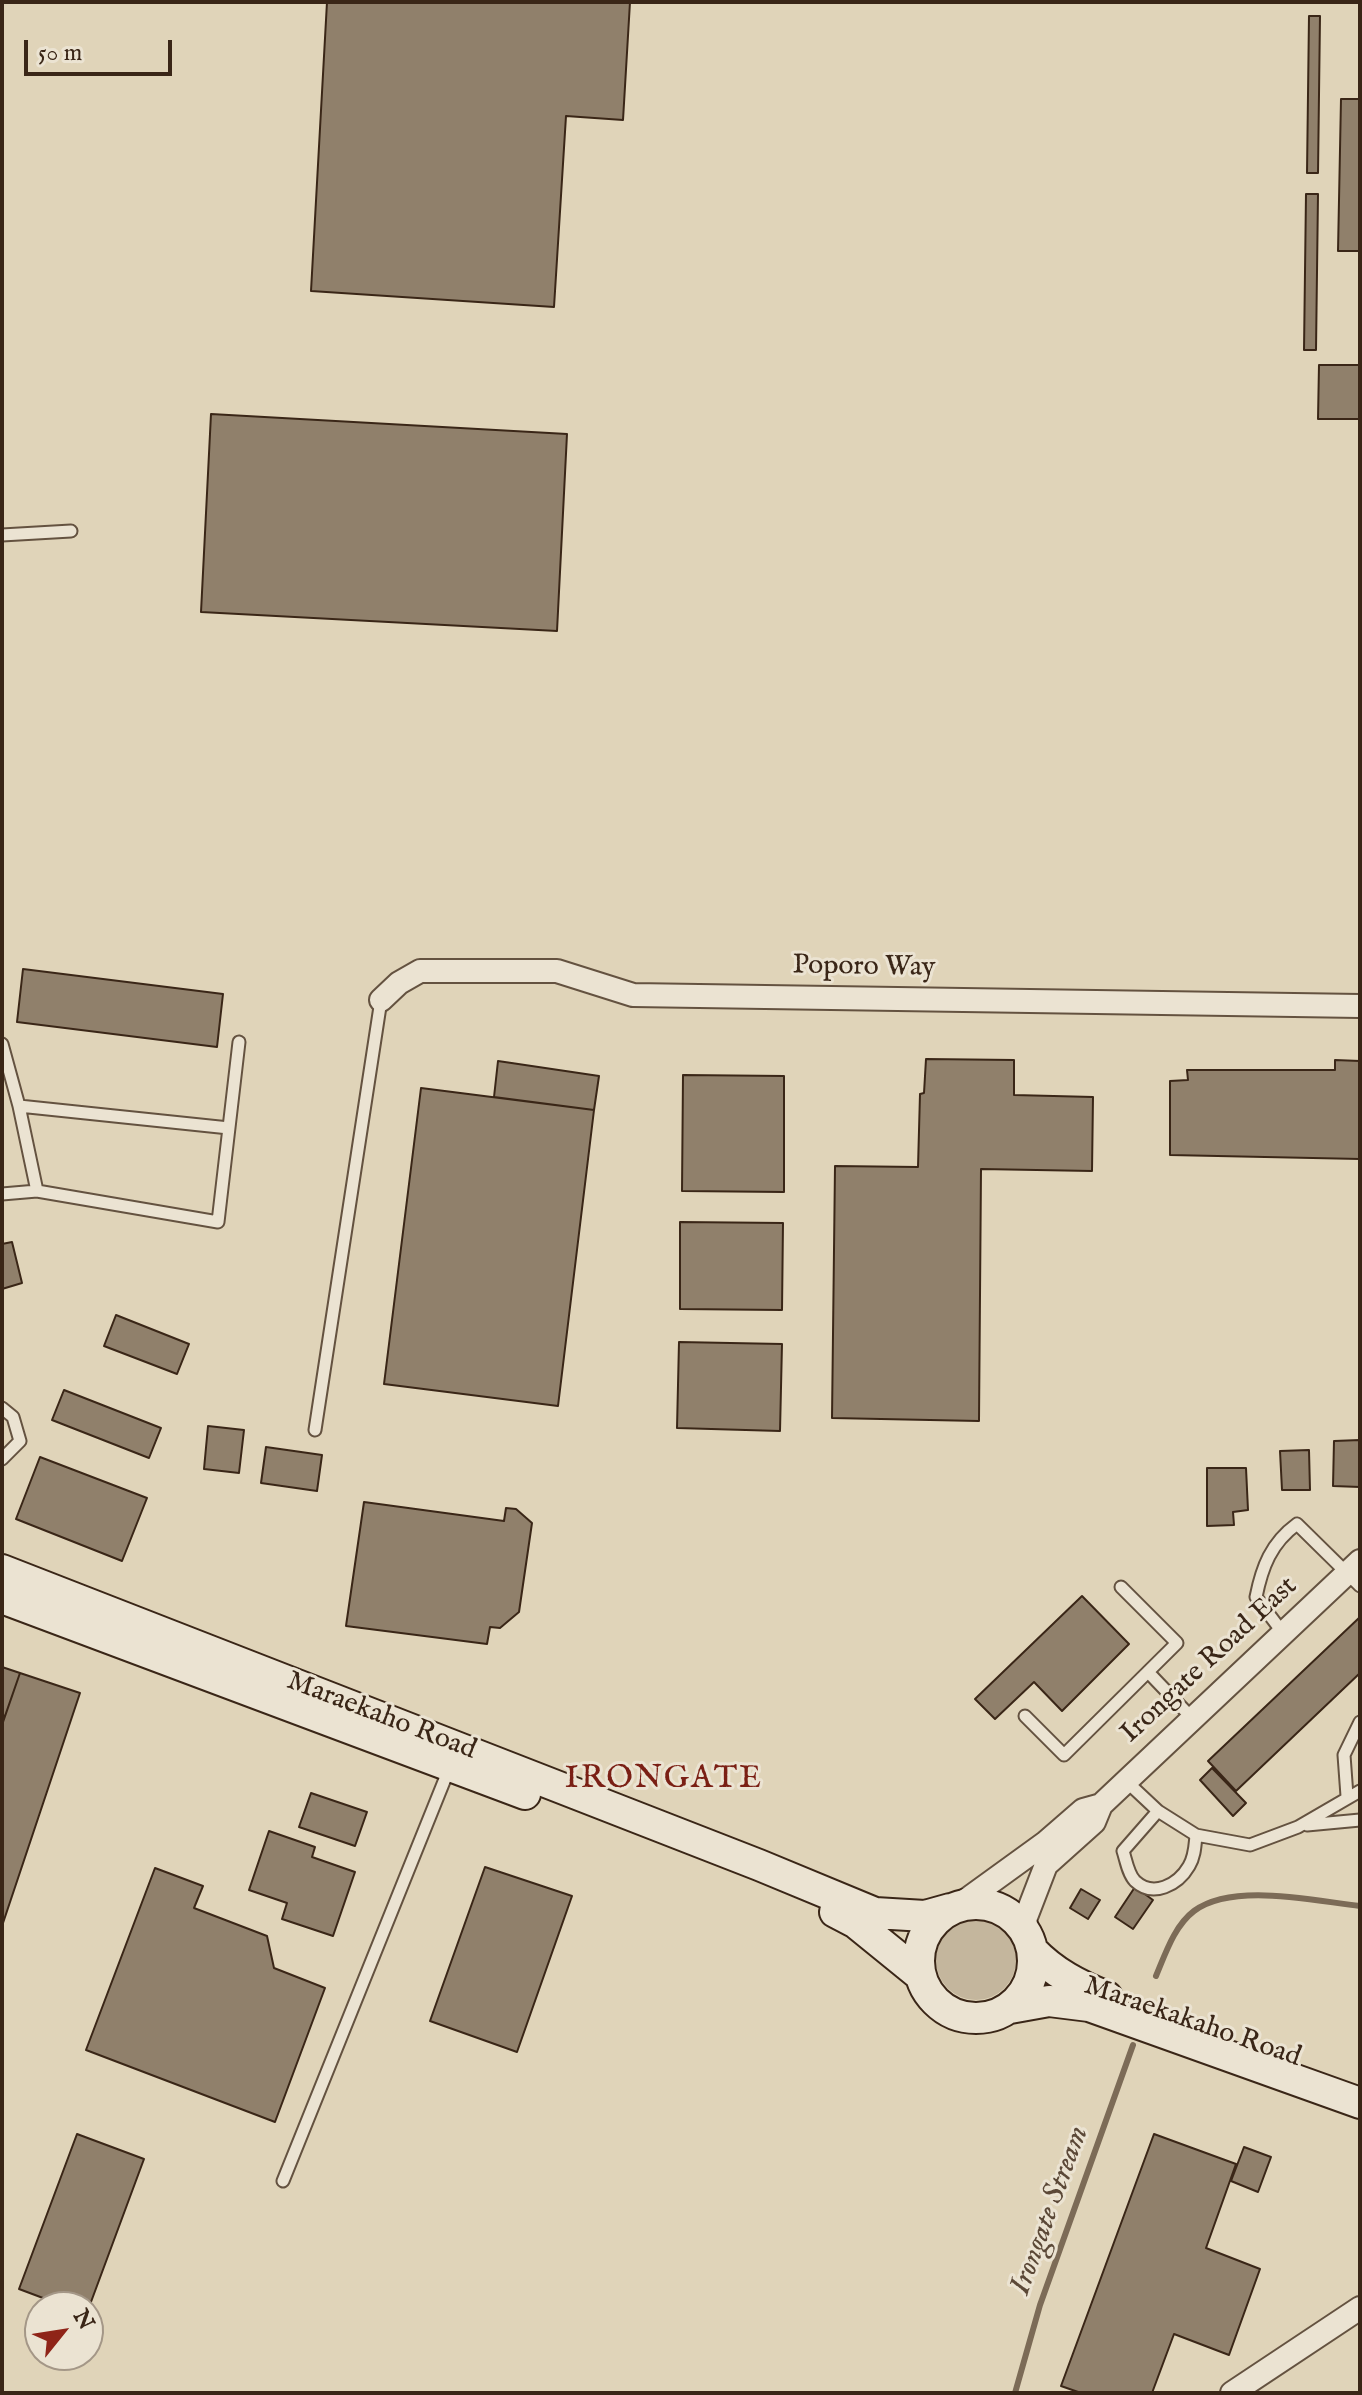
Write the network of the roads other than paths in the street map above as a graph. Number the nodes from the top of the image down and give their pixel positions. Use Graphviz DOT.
graph roads {
  1 [pos="71,531"];
  2 [pos="2,535"];
  3 [pos="381,1000"];
  4 [pos="1360,1006"];
  5 [pos="239,1042"];
  6 [pos="2,1044"];
  7 [pos="19,1106"];
  8 [pos="229,1128"];
  9 [pos="37,1191"];
  10 [pos="2,1194"];
  11 [pos="2,1408"];
  12 [pos="315,1430"];
  13 [pos="2,1459"];
  14 [pos="2,1570"];
  15 [pos="1356,1573"];
  16 [pos="1121,1587"];
  17 [pos="2,1598"];
  18 [pos="1283,1633"];
  19 [pos="1148,1672"];
  20 [pos="1025,1716"];
  21 [pos="1192,1718"];
  22 [pos="1360,1722"];
  23 [pos="454,1756"];
  24 [pos="1126,1780"];
  25 [pos="1360,1791"];
  26 [pos="1347,1796"];
  27 [pos="1101,1805"];
  28 [pos="1158,1811"];
  29 [pos="1360,1820"];
  30 [pos="1298,1827"];
  31 [pos="1196,1835"];
  32 [pos="757,1872"];
  33 [pos="954,1908"];
  34 [pos="1028,1941"];
  35 [pos="920,1975"];
  36 [pos="1010,2008"];
  37 [pos="1360,2081"];
  38 [pos="1360,2103"];
  39 [pos="283,2181"];
  40 [pos="1360,2308"];
  41 [pos="1232,2393"];
  1 -- 2 [label="lane"];
  3 -- 4 [label="street, Poporo Way"];
  3 -- 12 [label="lane"];
  5 -- 8 [label="lane"];
  6 -- 7 [label="lane"];
  7 -- 8 [label="lane"];
  7 -- 9 [label="lane"];
  8 -- 9 [label="lane"];
  9 -- 10 [label="lane"];
  11 -- 13 [label="lane"];
  14 -- 23 [label="main road, Maraekaho Road"];
  15 -- 18 [label="street, Irongate Road East"];
  15 -- 18 [label="lane"];
  16 -- 19 [label="lane"];
  17 -- 23 [label="main road"];
  18 -- 21 [label="street, Irongate Road East"];
  19 -- 20 [label="lane"];
  19 -- 21 [label="lane"];
  21 -- 24 [label="street, Irongate Road East"];
  22 -- 26 [label="lane"];
  23 -- 32 [label="main road"];
  23 -- 39 [label="lane"];
  24 -- 27 [label="street, Irongate Road East"];
  24 -- 28 [label="lane"];
  25 -- 26 [label="lane"];
  26 -- 30 [label="lane"];
  27 -- 33 [label="street"];
  27 -- 34 [label="street"];
  28 -- 31 [label="lane"];
  28 -- 31 [label="lane"];
  29 -- 30 [label="lane"];
  30 -- 31 [label="lane"];
  32 -- 33 [label="main road"];
  32 -- 35 [label="main road"];
  33 -- 34 [label="main road"];
  33 -- 35 [label="main road"];
  34 -- 36 [label="main road"];
  34 -- 37 [label="main road, Maraekakaho Road"];
  35 -- 36 [label="main road"];
  36 -- 38 [label="main road, Maraekakaho Road"];
  40 -- 41 [label="street"];
}
